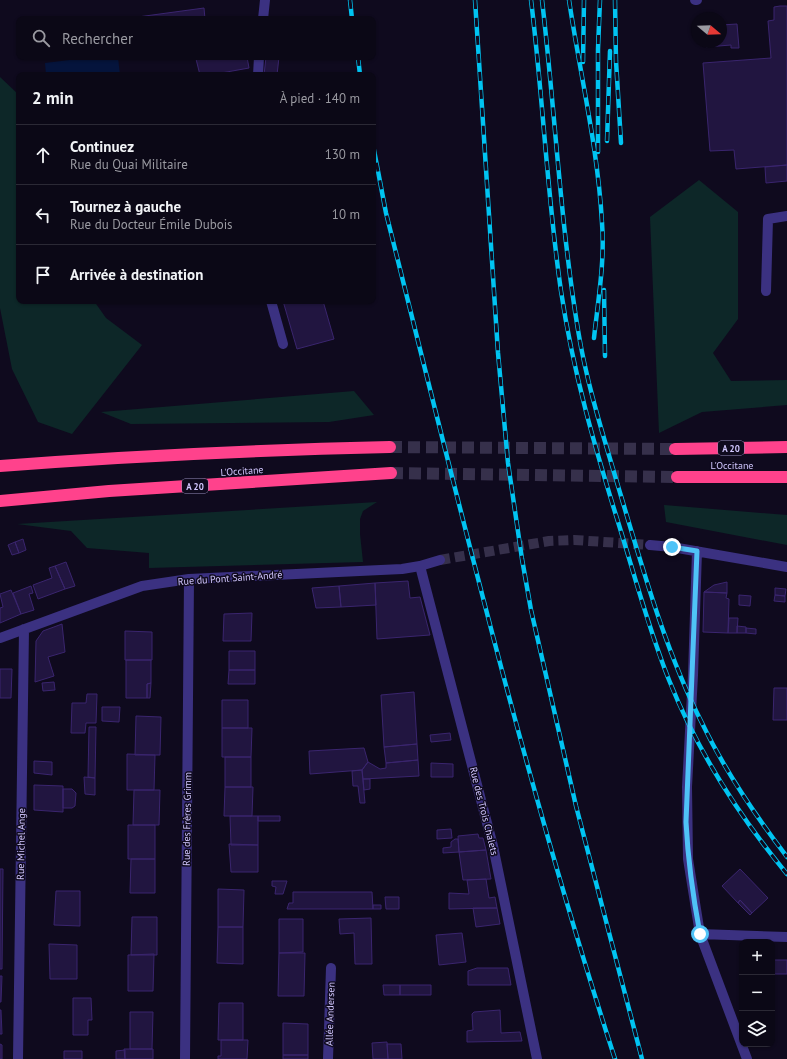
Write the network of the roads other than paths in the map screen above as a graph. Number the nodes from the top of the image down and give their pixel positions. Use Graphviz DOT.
graph roads {
  1 [pos="265,0"];
  2 [pos="263,16"];
  3 [pos="259,60"];
  4 [pos="258,72"];
  5 [pos="787,216"];
  6 [pos="766,291"];
  7 [pos="272,304"];
  8 [pos="283,344"];
  9 [pos="390,447"];
  10 [pos="787,447"];
  11 [pos="675,449"];
  12 [pos="0,466"];
  13 [pos="391,473"];
  14 [pos="677,477"];
  15 [pos="787,477"];
  16 [pos="0,501"];
  17 [pos="650,545"];
  18 [pos="697,551"];
  19 [pos="440,560"];
  20 [pos="420,566"];
  21 [pos="787,567"];
  22 [pos="189,579"];
  23 [pos="24,629"];
  24 [pos="0,638"];
  25 [pos="700,934"];
  26 [pos="787,937"];
  27 [pos="331,968"];
  28 [pos="18,1059"];
  29 [pos="185,1059"];
  30 [pos="328,1059"];
  31 [pos="537,1059"];
  32 [pos="747,1059"];
  1 -- 2 [label="street"];
  3 -- 4 [label="street"];
  5 -- 6 [label="street"];
  7 -- 8 [label="street"];
  9 -- 12 [label="highway, L'Occitane"];
  10 -- 11 [label="highway, L'Occitane / A 20"];
  13 -- 16 [label="highway, L'Occitane / A 20"];
  14 -- 15 [label="highway, L'Occitane"];
  17 -- 18 [label="street"];
  18 -- 21 [label="street"];
  18 -- 25 [label="street"];
  19 -- 20 [label="street, Rue du Pont Saint-André"];
  20 -- 22 [label="street, Rue du Pont Saint-André"];
  20 -- 31 [label="street, Rue des Trois Chalets"];
  22 -- 23 [label="street, Rue du Pont Saint-André"];
  22 -- 29 [label="street, Rue des Frères Grimm"];
  23 -- 24 [label="street, Rue du Pont Saint-André"];
  23 -- 28 [label="street, Rue Michel Ange"];
  25 -- 26 [label="street"];
  25 -- 32 [label="street"];
  27 -- 30 [label="street, Allée Andersen"];
}
